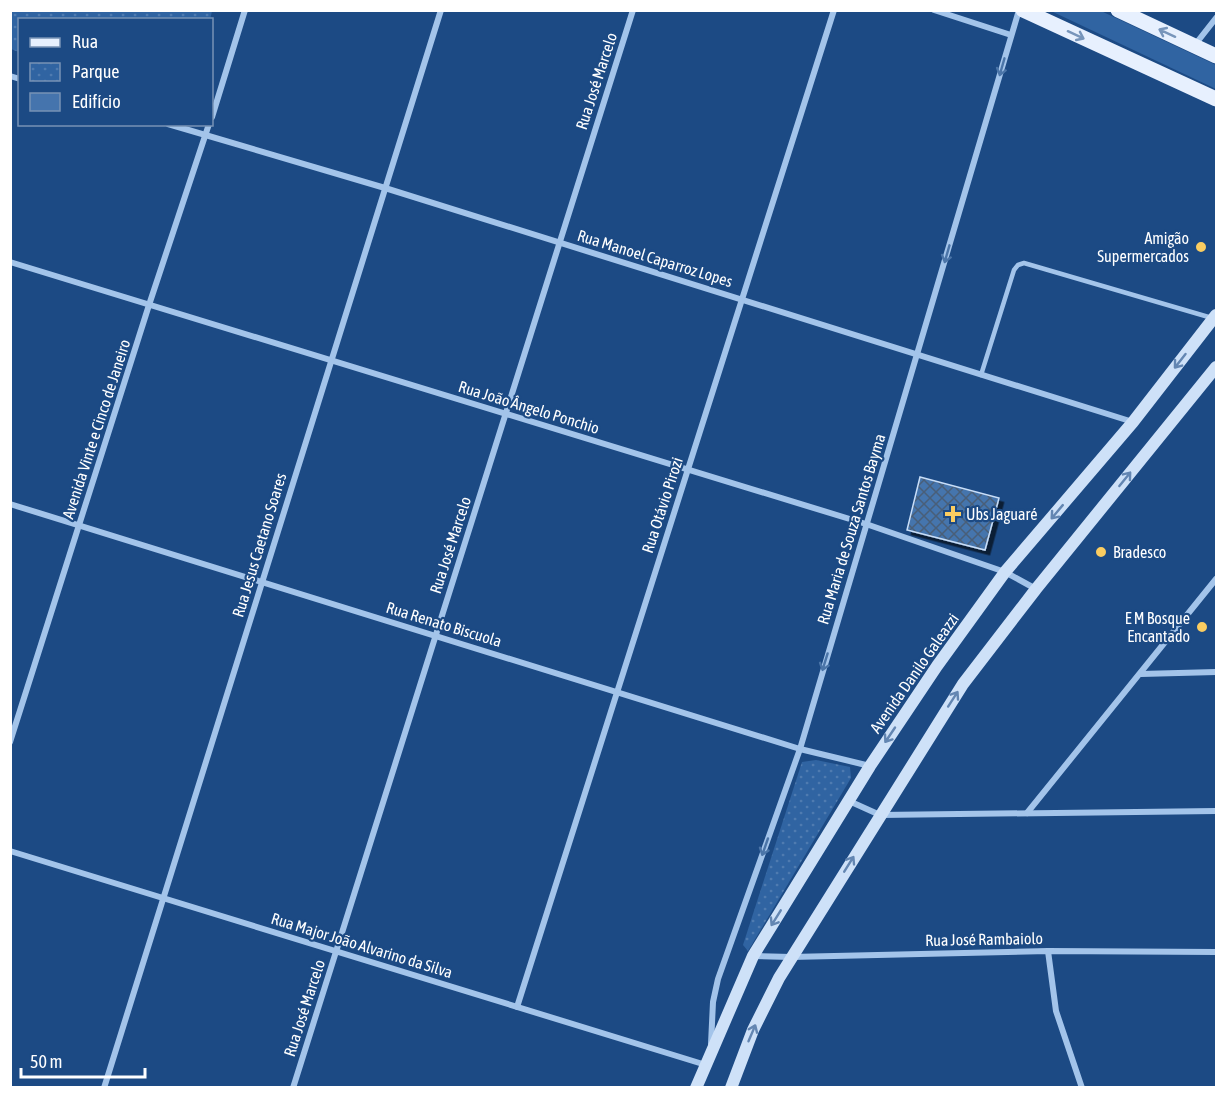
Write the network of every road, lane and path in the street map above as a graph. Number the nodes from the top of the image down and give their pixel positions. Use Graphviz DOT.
graph roads {
  1 [pos="245,10"];
  2 [pos="441,10"];
  3 [pos="633,10"];
  4 [pos="834,10"];
  5 [pos="934,10"];
  6 [pos="1021,10"];
  7 [pos="1118,10"];
  8 [pos="1216,18"];
  9 [pos="1011,35"];
  10 [pos="1194,46"];
  11 [pos="1216,56"];
  12 [pos="1216,99"];
  13 [pos="213,114"];
  14 [pos="174,126"];
  15 [pos="208,126"];
  16 [pos="205,136"];
  17 [pos="386,188"];
  18 [pos="560,242"];
  19 [pos="10,262"];
  20 [pos="742,299"];
  21 [pos="149,305"];
  22 [pos="1215,317"];
  23 [pos="917,354"];
  24 [pos="331,361"];
  25 [pos="1216,368"];
  26 [pos="981,375"];
  27 [pos="505,414"];
  28 [pos="1133,422"];
  29 [pos="687,470"];
  30 [pos="10,504"];
  31 [pos="866,524"];
  32 [pos="79,525"];
  33 [pos="1005,572"];
  34 [pos="1216,579"];
  35 [pos="262,582"];
  36 [pos="1036,589"];
  37 [pos="435,636"];
  38 [pos="1216,672"];
  39 [pos="1141,674"];
  40 [pos="617,692"];
  41 [pos="10,742"];
  42 [pos="800,749"];
  43 [pos="870,766"];
  44 [pos="849,801"];
  45 [pos="1216,811"];
  46 [pos="1027,813"];
  47 [pos="880,814"];
  48 [pos="10,851"];
  49 [pos="163,898"];
  50 [pos="336,951"];
  51 [pos="1048,951"];
  52 [pos="1216,952"];
  53 [pos="753,956"];
  54 [pos="791,957"];
  55 [pos="517,1007"];
  56 [pos="708,1060"];
  57 [pos="104,1088"];
  58 [pos="293,1088"];
  59 [pos="696,1088"];
  60 [pos="731,1088"];
  61 [pos="1082,1088"];
  1 -- 13 [label="street"];
  2 -- 17 [label="street, Rua Jesus Caetano Soares"];
  3 -- 18 [label="street, Rua José Marcelo"];
  4 -- 20 [label="street, Rua Otávio Pirozi"];
  5 -- 9 [label="street"];
  6 -- 9 [label="street, Rua Maria de Souza Santos Bayma"];
  6 -- 12 [label="main road, one-way"];
  10 -- 7 [label="main road, one-way"];
  8 -- 10 [label="street"];
  9 -- 23 [label="street, Rua Maria de Souza Santos Bayma, one-way"];
  10 -- 11 [label="main road"];
  14 -- 16 [label="street, Rua Manoel Caparroz Lopes"];
  15 -- 16 [label="street, Avenida Vinte e Cinco de Janeiro"];
  16 -- 17 [label="street, Rua Manoel Caparroz Lopes"];
  16 -- 21 [label="street, Avenida Vinte e Cinco de Janeiro"];
  17 -- 18 [label="street, Rua Manoel Caparroz Lopes"];
  17 -- 24 [label="street, Rua Jesus Caetano Soares"];
  18 -- 20 [label="street, Rua Manoel Caparroz Lopes"];
  18 -- 27 [label="street, Rua José Marcelo"];
  19 -- 21 [label="street, Rua João Ângelo Ponchio"];
  20 -- 23 [label="street, Rua Manoel Caparroz Lopes"];
  20 -- 29 [label="street, Rua Otávio Pirozi"];
  21 -- 24 [label="street, Rua João Ângelo Ponchio"];
  21 -- 32 [label="street, Avenida Vinte e Cinco de Janeiro"];
  22 -- 26 [label="lane"];
  22 -- 28 [label="main road, Avenida Danilo Galeazzi, one-way"];
  23 -- 26 [label="street, Rua Manoel Caparroz Lopes"];
  23 -- 31 [label="street, Rua Maria de Souza Santos Bayma"];
  24 -- 27 [label="street, Rua João Ângelo Ponchio"];
  24 -- 35 [label="street, Rua Jesus Caetano Soares"];
  36 -- 25 [label="main road, one-way"];
  26 -- 28 [label="street, Rua Manoel Caparroz Lopes"];
  27 -- 29 [label="street, Rua João Ângelo Ponchio"];
  27 -- 37 [label="street, Rua José Marcelo"];
  28 -- 33 [label="main road, Avenida Danilo Galeazzi, one-way"];
  29 -- 31 [label="street, Rua João Ângelo Ponchio"];
  29 -- 40 [label="street, Rua Otávio Pirozi"];
  30 -- 32 [label="street, Rua Renato Biscuola"];
  31 -- 33 [label="street, Rua João Ângelo Ponchio"];
  31 -- 42 [label="street, Rua Maria de Souza Santos Bayma, one-way"];
  32 -- 35 [label="street, Rua Renato Biscuola"];
  32 -- 41 [label="street, Avenida Vinte e Cinco de Janeiro"];
  33 -- 36 [label="street, Rua João Ângelo Ponchio"];
  33 -- 43 [label="main road, Avenida Danilo Galeazzi, one-way"];
  34 -- 39 [label="street"];
  35 -- 37 [label="street, Rua Renato Biscuola"];
  35 -- 49 [label="street, Rua Jesus Caetano Soares"];
  47 -- 36 [label="main road, one-way"];
  37 -- 40 [label="street, Rua Renato Biscuola"];
  37 -- 50 [label="street, Rua José Marcelo"];
  38 -- 39 [label="street"];
  39 -- 46 [label="street"];
  40 -- 42 [label="street, Rua Renato Biscuola"];
  40 -- 55 [label="street, Rua Otávio Pirozi"];
  42 -- 43 [label="street, Rua Renato Biscuola"];
  42 -- 56 [label="street, Rua Maria de Souza Santos Bayma, one-way"];
  43 -- 44 [label="main road, Avenida Danilo Galeazzi"];
  44 -- 47 [label="street"];
  44 -- 53 [label="main road, Avenida Danilo Galeazzi, one-way"];
  45 -- 46 [label="street"];
  46 -- 47 [label="street"];
  54 -- 47 [label="main road, one-way"];
  48 -- 49 [label="street, Rua Major João Alvarino da Silva"];
  49 -- 50 [label="street, Rua Major João Alvarino da Silva"];
  49 -- 57 [label="street, Rua Jesus Caetano Soares"];
  50 -- 55 [label="street, Rua Major João Alvarino da Silva"];
  50 -- 58 [label="street, Rua José Marcelo"];
  51 -- 52 [label="street, Rua José Rambaiolo"];
  51 -- 54 [label="street, Rua José Rambaiolo"];
  51 -- 61 [label="street"];
  53 -- 54 [label="street, Rua José Rambaiolo"];
  53 -- 56 [label="main road, Avenida Danilo Galeazzi"];
  60 -- 54 [label="main road, one-way"];
  55 -- 56 [label="street, Rua Major João Alvarino da Silva"];
  56 -- 59 [label="main road, Avenida Danilo Galeazzi"];
}
